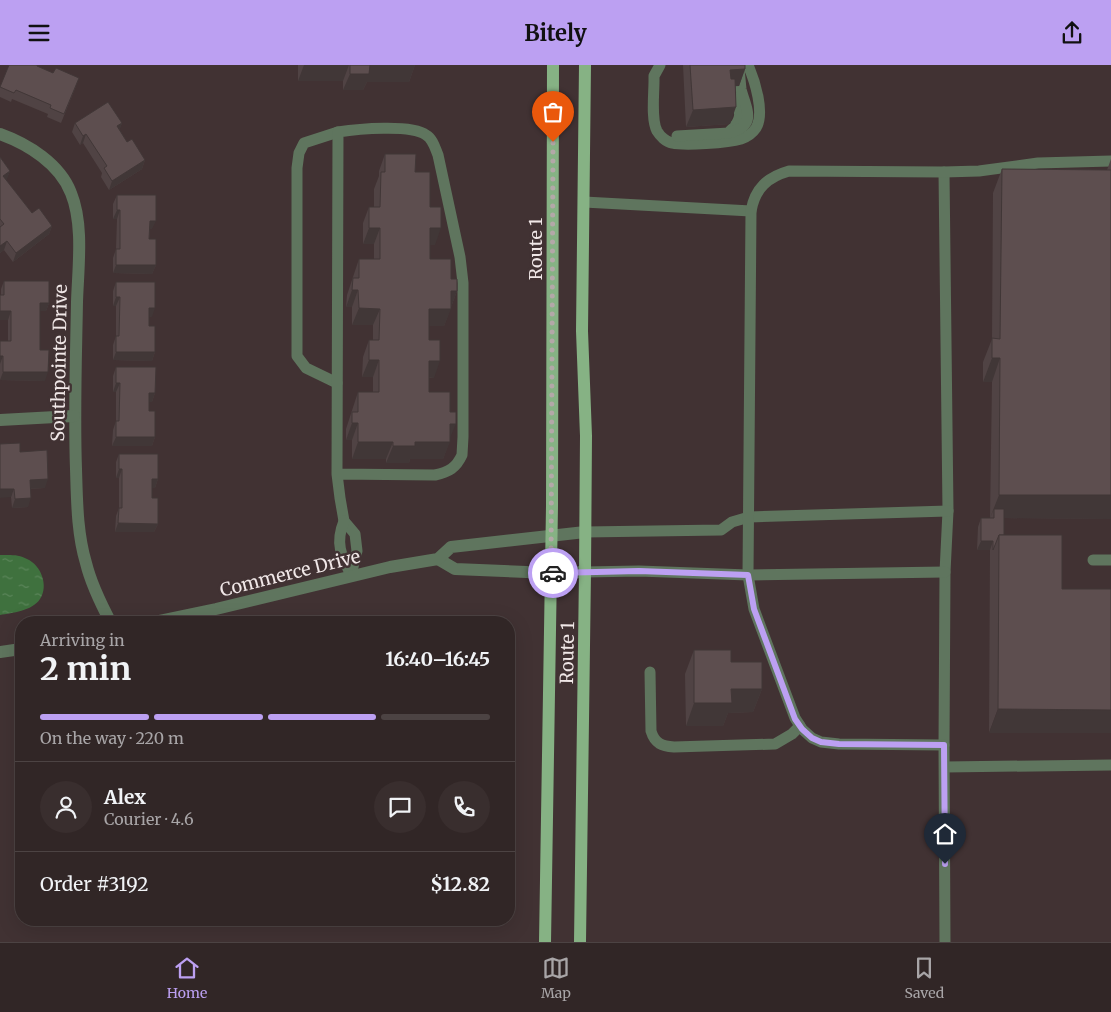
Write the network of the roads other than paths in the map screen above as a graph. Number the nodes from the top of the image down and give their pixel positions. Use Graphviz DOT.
graph roads {
  1 [pos="553,65"];
  2 [pos="585,65"];
  3 [pos="660,65"];
  4 [pos="748,65"];
  5 [pos="731,67"];
  6 [pos="729,86"];
  7 [pos="654,124"];
  8 [pos="338,132"];
  9 [pos="729,133"];
  10 [pos="0,134"];
  11 [pos="1111,161"];
  12 [pos="944,172"];
  13 [pos="584,203"];
  14 [pos="751,211"];
  15 [pos="337,383"];
  16 [pos="74,416"];
  17 [pos="0,419"];
  18 [pos="337,473"];
  19 [pos="948,511"];
  20 [pos="749,517"];
  21 [pos="344,521"];
  22 [pos="585,533"];
  23 [pos="552,536"];
  24 [pos="438,559"];
  25 [pos="1093,560"];
  26 [pos="1111,560"];
  27 [pos="945,571"];
  28 [pos="585,572"];
  29 [pos="551,573"];
  30 [pos="351,575"];
  31 [pos="748,575"];
  32 [pos="107,616"];
  33 [pos="182,616"];
  34 [pos="15,650"];
  35 [pos="0,652"];
  36 [pos="650,673"];
  37 [pos="800,726"];
  38 [pos="944,745"];
  39 [pos="1111,765"];
  40 [pos="944,767"];
  41 [pos="545,942"];
  42 [pos="580,942"];
  43 [pos="945,942"];
  1 -- 23 [label="main road, Route 1"];
  2 -- 13 [label="main road, Route 1"];
  3 -- 7 [label="lane"];
  4 -- 7 [label="lane"];
  5 -- 9 [label="lane"];
  6 -- 9 [label="lane"];
  7 -- 9 [label="lane"];
  8 -- 15 [label="lane"];
  8 -- 15 [label="lane"];
  8 -- 18 [label="lane"];
  10 -- 16 [label="street, Southpointe Drive"];
  11 -- 12 [label="lane"];
  12 -- 14 [label="lane"];
  12 -- 19 [label="lane"];
  13 -- 14 [label="lane"];
  13 -- 22 [label="main road, Route 1"];
  14 -- 20 [label="lane"];
  15 -- 18 [label="lane"];
  16 -- 17 [label="street"];
  16 -- 32 [label="street, Southpointe Drive"];
  18 -- 21 [label="lane"];
  19 -- 20 [label="lane"];
  19 -- 27 [label="lane"];
  20 -- 22 [label="lane"];
  20 -- 31 [label="lane"];
  21 -- 30 [label="lane"];
  21 -- 30 [label="lane"];
  22 -- 23 [label="street, Commerce Drive"];
  22 -- 28 [label="main road, Route 1"];
  23 -- 24 [label="street, Commerce Drive"];
  23 -- 29 [label="main road, Route 1"];
  24 -- 29 [label="street"];
  24 -- 30 [label="street, Commerce Drive"];
  25 -- 26 [label="lane"];
  27 -- 31 [label="lane"];
  27 -- 38 [label="lane"];
  28 -- 29 [label="street"];
  28 -- 31 [label="lane"];
  28 -- 42 [label="main road, Route 1"];
  29 -- 41 [label="main road, Route 1"];
  30 -- 33 [label="street, Commerce Drive"];
  31 -- 37 [label="lane"];
  34 -- 35 [label="street"];
  36 -- 37 [label="lane"];
  37 -- 38 [label="lane"];
  38 -- 40 [label="lane"];
  39 -- 40 [label="lane"];
  40 -- 43 [label="lane"];
}
